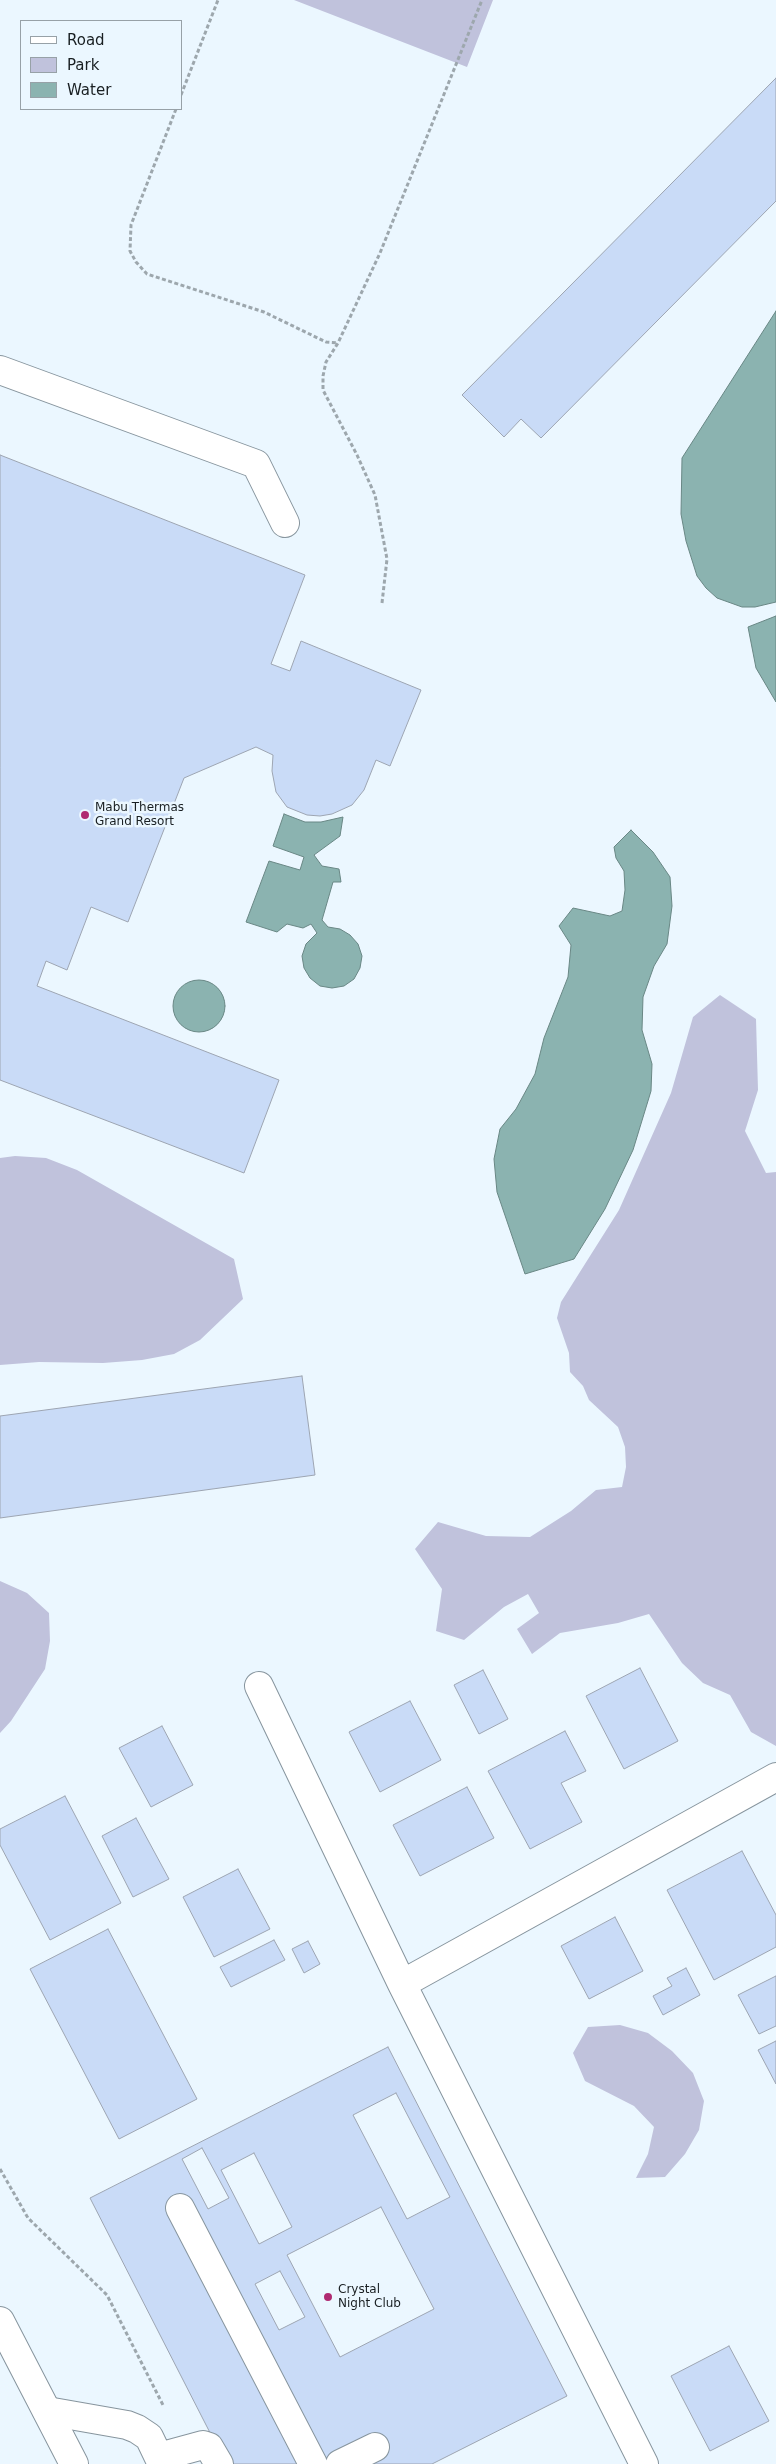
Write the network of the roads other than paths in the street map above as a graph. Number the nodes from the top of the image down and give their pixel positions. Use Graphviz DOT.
graph roads {
  1 [pos="0,370"];
  2 [pos="285,523"];
  3 [pos="259,1686"];
  4 [pos="776,1777"];
  5 [pos="402,1984"];
  6 [pos="180,2208"];
  7 [pos="0,2320"];
  8 [pos="47,2411"];
  9 [pos="375,2447"];
  10 [pos="161,2460"];
  11 [pos="74,2464"];
  12 [pos="219,2464"];
  13 [pos="313,2464"];
  14 [pos="340,2464"];
  15 [pos="644,2464"];
  1 -- 2 [label="street"];
  3 -- 5 [label="street"];
  4 -- 5 [label="street"];
  5 -- 15 [label="street"];
  6 -- 13 [label="street"];
  7 -- 8 [label="street"];
  8 -- 10 [label="street"];
  8 -- 11 [label="street"];
  9 -- 14 [label="street"];
  10 -- 12 [label="street"];
}
